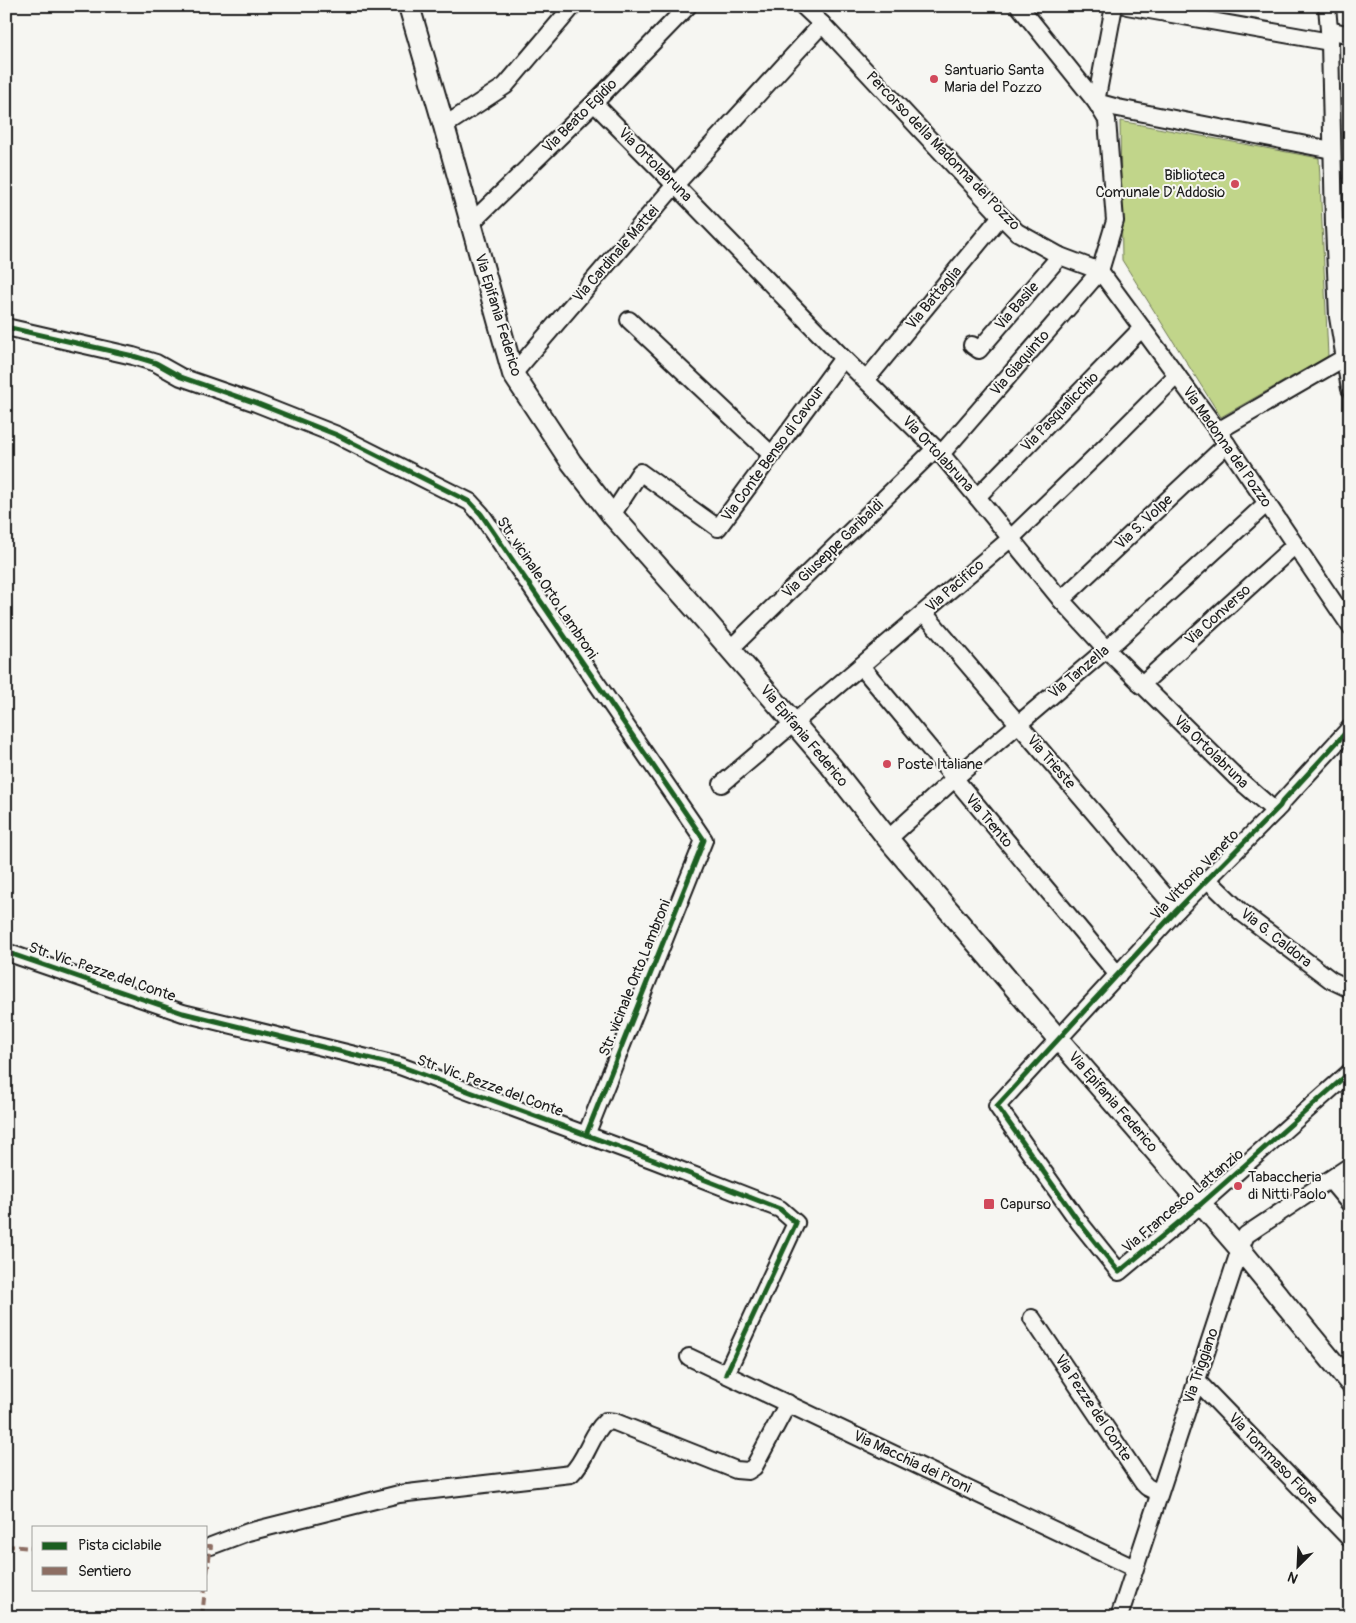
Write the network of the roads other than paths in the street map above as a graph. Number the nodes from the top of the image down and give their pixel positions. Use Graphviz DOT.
graph roads {
  1 [pos="409,6"];
  2 [pos="573,6"];
  3 [pos="688,6"];
  4 [pos="803,6"];
  5 [pos="1019,6"];
  6 [pos="1114,6"];
  7 [pos="1127,6"];
  8 [pos="1327,6"];
  9 [pos="822,24"];
  10 [pos="1350,35"];
  11 [pos="1330,36"];
  12 [pos="1096,102"];
  13 [pos="594,103"];
  14 [pos="444,126"];
  15 [pos="1332,150"];
  16 [pos="676,185"];
  17 [pos="1001,216"];
  18 [pos="471,223"];
  19 [pos="1334,225"];
  20 [pos="1350,230"];
  21 [pos="1060,256"];
  22 [pos="1100,271"];
  23 [pos="1344,319"];
  24 [pos="629,320"];
  25 [pos="6,327"];
  26 [pos="1142,328"];
  27 [pos="972,345"];
  28 [pos="843,358"];
  29 [pos="1348,373"];
  30 [pos="513,374"];
  31 [pos="1177,375"];
  32 [pos="866,380"];
  33 [pos="1222,438"];
  34 [pos="938,451"];
  35 [pos="772,456"];
  36 [pos="977,497"];
  37 [pos="1267,504"];
  38 [pos="612,515"];
  39 [pos="1010,539"];
  40 [pos="1295,546"];
  41 [pos="1061,600"];
  42 [pos="924,613"];
  43 [pos="1350,626"];
  44 [pos="730,649"];
  45 [pos="1106,649"];
  46 [pos="861,666"];
  47 [pos="1141,685"];
  48 [pos="793,722"];
  49 [pos="1018,724"];
  50 [pos="1350,728"];
  51 [pos="954,779"];
  52 [pos="722,784"];
  53 [pos="1275,811"];
  54 [pos="888,839"];
  55 [pos="1208,880"];
  56 [pos="1177,910"];
  57 [pos="6,952"];
  58 [pos="1118,975"];
  59 [pos="1350,989"];
  60 [pos="1059,1040"];
  61 [pos="1350,1072"];
  62 [pos="586,1135"];
  63 [pos="1350,1166"];
  64 [pos="1330,1180"];
  65 [pos="1201,1204"];
  66 [pos="1350,1204"];
  67 [pos="1240,1249"];
  68 [pos="1032,1318"];
  69 [pos="689,1357"];
  70 [pos="726,1374"];
  71 [pos="1196,1380"];
  72 [pos="1350,1383"];
  73 [pos="788,1403"];
  74 [pos="1159,1493"];
  75 [pos="1350,1539"];
  76 [pos="211,1546"];
  77 [pos="1134,1568"];
  78 [pos="1119,1617"];
  1 -- 14 [label="main road, Via Epifania Federico"];
  2 -- 14 [label="street"];
  3 -- 13 [label="street, Via Beato Egidio"];
  4 -- 9 [label="street, Percorso della Madonna del Pozzo"];
  5 -- 12 [label="street"];
  6 -- 12 [label="street"];
  7 -- 11 [label="street"];
  8 -- 11 [label="street"];
  9 -- 16 [label="street, Via Cardinale Mattei"];
  9 -- 17 [label="street, Percorso della Madonna del Pozzo"];
  10 -- 11 [label="street"];
  11 -- 15 [label="street"];
  12 -- 15 [label="street"];
  12 -- 22 [label="street"];
  13 -- 16 [label="street, Via Ortolabruna"];
  13 -- 18 [label="street, Via Beato Egidio"];
  14 -- 18 [label="main road, Via Epifania Federico"];
  15 -- 19 [label="street"];
  16 -- 28 [label="street, Via Ortolabruna"];
  16 -- 30 [label="street, Via Cardinale Mattei"];
  17 -- 21 [label="street, Percorso della Madonna del Pozzo"];
  17 -- 32 [label="street, Via Battaglia"];
  18 -- 30 [label="main road, Via Epifania Federico"];
  19 -- 20 [label="street"];
  19 -- 23 [label="street"];
  21 -- 22 [label="street, Percorso della Madonna del Pozzo"];
  21 -- 27 [label="street, Via Basile"];
  22 -- 26 [label="street, Via Madonna del Pozzo"];
  22 -- 34 [label="street, Via Giaquinto"];
  23 -- 29 [label="street"];
  24 -- 35 [label="street"];
  25 -- 62 [label="street, Str. vicinale Orto Lambroni"];
  26 -- 31 [label="street, Via Madonna del Pozzo"];
  26 -- 36 [label="street, Via Pasqualicchio"];
  28 -- 32 [label="street, Via Ortolabruna"];
  28 -- 35 [label="street, Via Conte Benso di Cavour"];
  29 -- 33 [label="street, Via S. Volpe"];
  30 -- 38 [label="main road, Via Epifania Federico"];
  31 -- 33 [label="street, Via Madonna del Pozzo"];
  31 -- 39 [label="street, Via Pacifico"];
  32 -- 34 [label="street, Via Ortolabruna"];
  33 -- 37 [label="street, Via Madonna del Pozzo"];
  33 -- 41 [label="street, Via S. Volpe"];
  34 -- 36 [label="street, Via Ortolabruna"];
  34 -- 44 [label="street, Via Giuseppe Garibaldi"];
  35 -- 38 [label="street, Via Conte Benso di Cavour"];
  36 -- 39 [label="street, Via Ortolabruna"];
  37 -- 40 [label="street, Via Madonna del Pozzo"];
  37 -- 45 [label="street, Via Tanzella"];
  38 -- 44 [label="main road, Via Epifania Federico"];
  39 -- 41 [label="street, Via Ortolabruna"];
  39 -- 42 [label="street, Via Pacifico"];
  40 -- 43 [label="street, Via Madonna del Pozzo"];
  40 -- 47 [label="street, Via Converso"];
  41 -- 45 [label="street, Via Ortolabruna"];
  42 -- 46 [label="street, Via Pacifico"];
  42 -- 49 [label="street, Via Trieste"];
  44 -- 48 [label="main road, Via Epifania Federico"];
  45 -- 47 [label="street, Via Ortolabruna"];
  45 -- 49 [label="street, Via Tanzella"];
  46 -- 48 [label="street, Via Pacifico"];
  46 -- 51 [label="street, Via Trento"];
  47 -- 53 [label="street, Via Ortolabruna"];
  48 -- 52 [label="street, Via Pacifico"];
  48 -- 54 [label="main road, Via Epifania Federico"];
  49 -- 51 [label="street, Via Tanzella"];
  49 -- 56 [label="street, Via Trieste"];
  50 -- 53 [label="street, Via Vittorio Veneto"];
  51 -- 54 [label="street, Via Tanzella"];
  51 -- 58 [label="street, Via Trento"];
  53 -- 55 [label="street, Via Vittorio Veneto"];
  54 -- 60 [label="main road, Via Epifania Federico"];
  55 -- 56 [label="street, Via Vittorio Veneto"];
  55 -- 59 [label="street, Via G. Caldora"];
  56 -- 58 [label="street, Via Vittorio Veneto"];
  57 -- 62 [label="street, Str. Vic. Pezze del Conte"];
  58 -- 60 [label="street, Via Vittorio Veneto"];
  60 -- 65 [label="main road, Via Epifania Federico"];
  60 -- 65 [label="street, Via Francesco Lattanzio"];
  61 -- 65 [label="street, Via Francesco Lattanzio"];
  62 -- 70 [label="street, Str. Vic. Pezze del Conte"];
  63 -- 64 [label="street, Via Triggiano"];
  64 -- 66 [label="street"];
  64 -- 67 [label="street, Via Triggiano"];
  65 -- 67 [label="main road, Via Epifania Federico"];
  67 -- 71 [label="street, Via Triggiano"];
  67 -- 72 [label="main road, Via Epifania Federico"];
  68 -- 74 [label="street, Via Pezze del Conte"];
  69 -- 70 [label="street, Via Macchia dei Proni"];
  70 -- 73 [label="street, Via Macchia dei Proni"];
  71 -- 74 [label="street, Via Triggiano"];
  71 -- 75 [label="street, Via Tommaso Fiore"];
  73 -- 76 [label="street"];
  73 -- 77 [label="street, Via Macchia dei Proni"];
  74 -- 77 [label="street, Via Triggiano"];
  77 -- 78 [label="street, Via Triggiano"];
}
